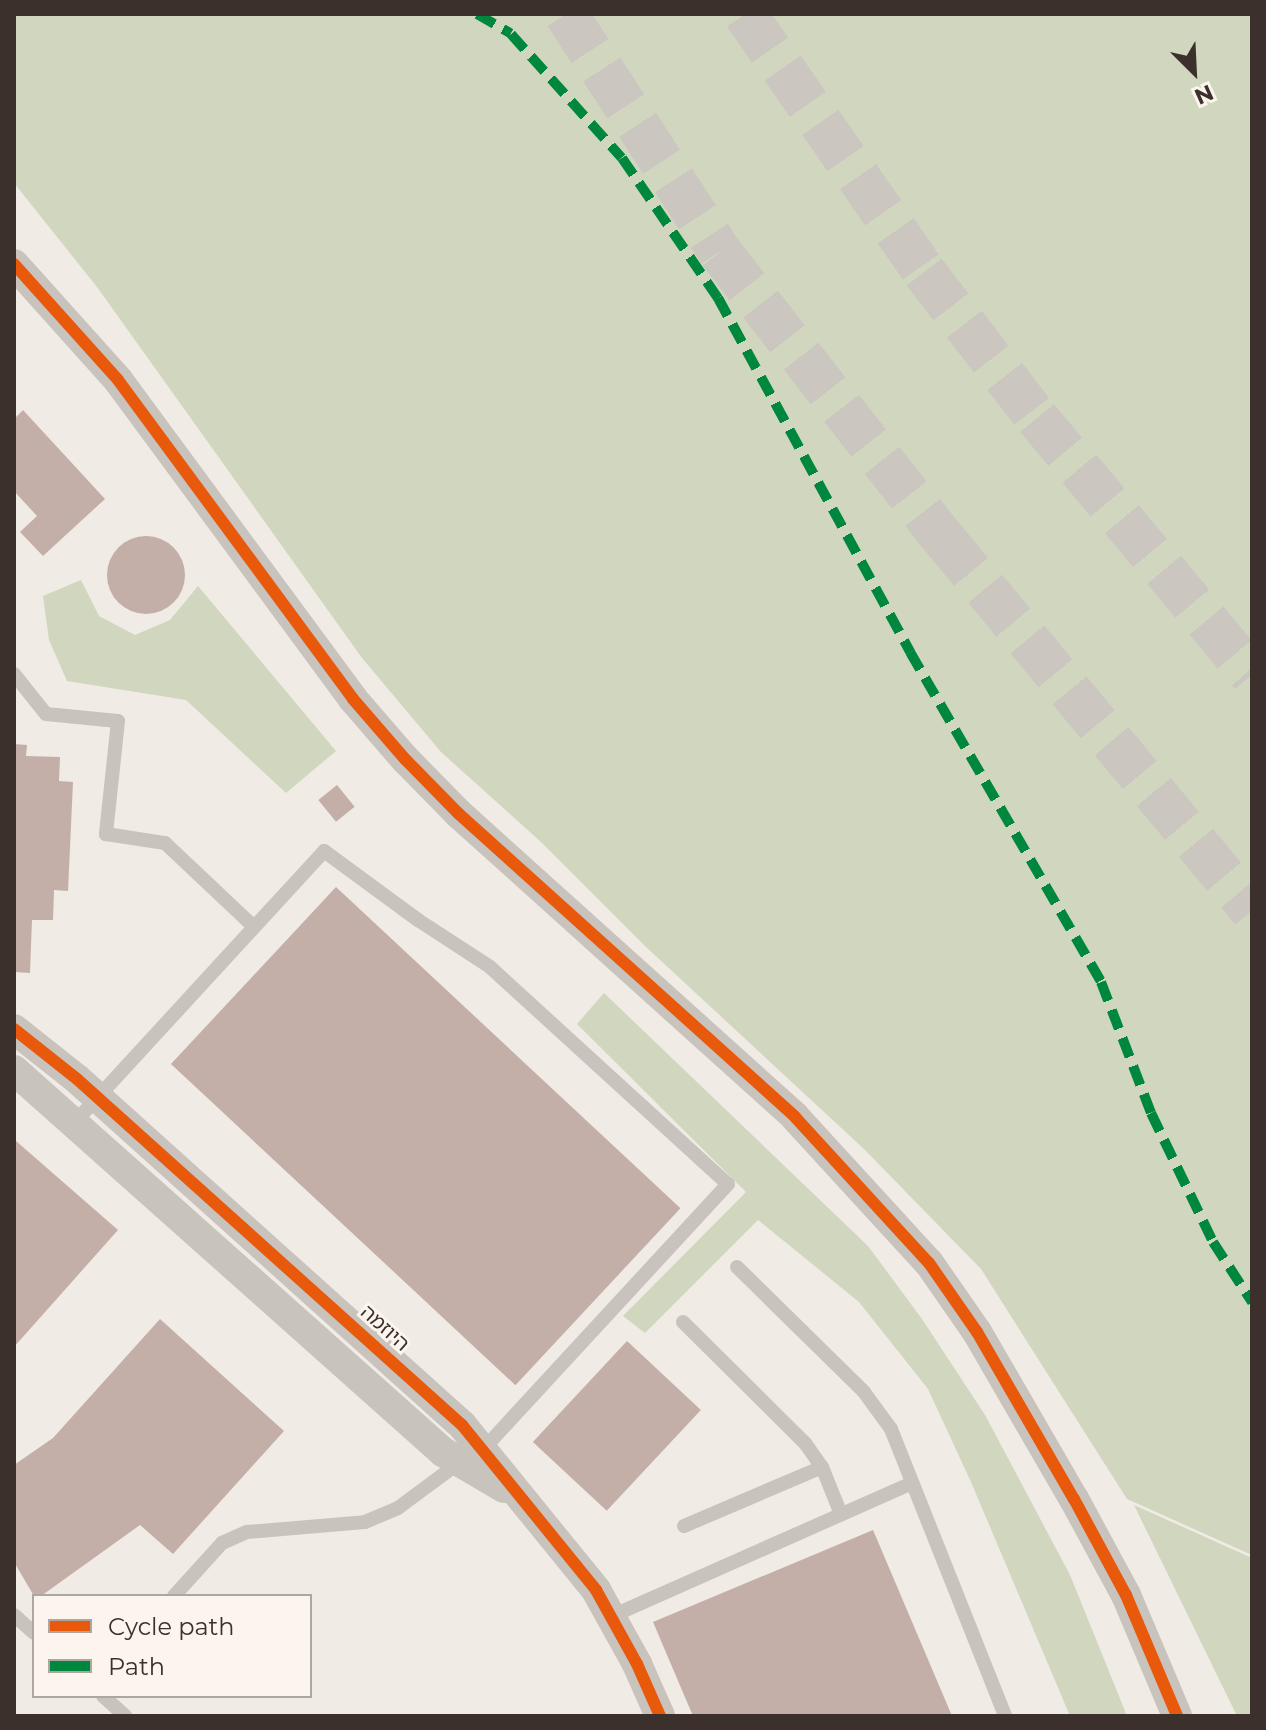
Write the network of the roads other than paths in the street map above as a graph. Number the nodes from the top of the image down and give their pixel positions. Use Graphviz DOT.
graph roads {
  1 [pos="14,264"];
  2 [pos="14,674"];
  3 [pos="253,926"];
  4 [pos="14,1029"];
  5 [pos="14,1070"];
  6 [pos="96,1096"];
  7 [pos="75,1122"];
  8 [pos="737,1267"];
  9 [pos="683,1322"];
  10 [pos="471,1457"];
  11 [pos="822,1467"];
  12 [pos="912,1483"];
  13 [pos="841,1514"];
  14 [pos="684,1526"];
  15 [pos="176,1594"];
  16 [pos="14,1615"];
  17 [pos="612,1616"];
  18 [pos="32,1631"];
  19 [pos="105,1698"];
  20 [pos="125,1716"];
  21 [pos="660,1716"];
  22 [pos="1005,1716"];
  23 [pos="1177,1716"];
  1 -- 23 [label="street"];
  2 -- 3 [label="lane"];
  3 -- 6 [label="lane"];
  3 -- 10 [label="lane"];
  4 -- 6 [label="street, היוזמה"];
  5 -- 7 [label="street, היוזמה"];
  6 -- 7 [label="lane"];
  6 -- 10 [label="street, היוזמה"];
  7 -- 10 [label="street, היוזמה"];
  8 -- 12 [label="lane"];
  9 -- 11 [label="lane"];
  10 -- 15 [label="lane"];
  10 -- 17 [label="street, היוזמה"];
  11 -- 13 [label="lane"];
  11 -- 14 [label="lane"];
  12 -- 13 [label="lane"];
  12 -- 22 [label="lane"];
  13 -- 17 [label="lane"];
  16 -- 18 [label="lane"];
  17 -- 21 [label="street, היוזמה"];
  19 -- 20 [label="lane"];
}
